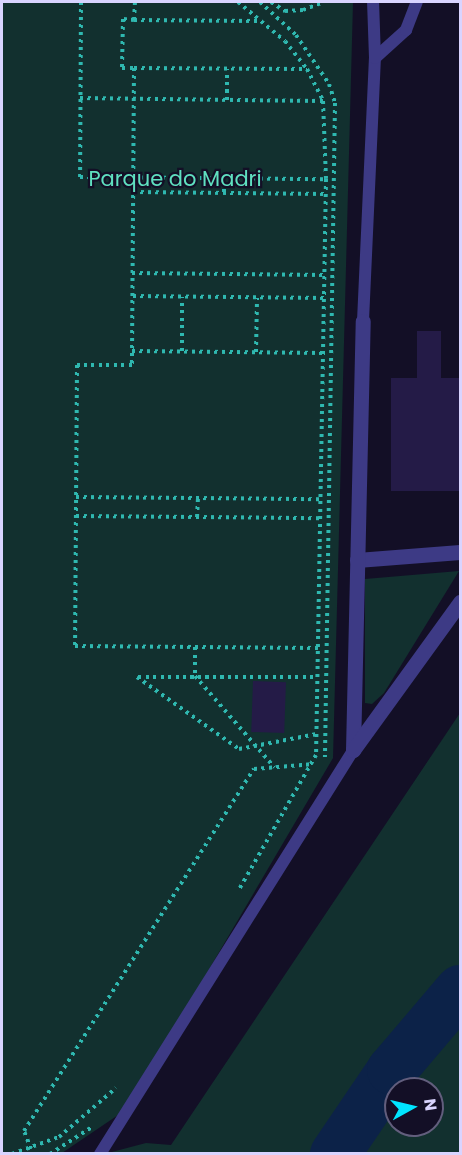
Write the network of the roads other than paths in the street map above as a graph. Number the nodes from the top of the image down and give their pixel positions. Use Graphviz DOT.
graph roads {
  1 [pos="373,2"];
  2 [pos="417,2"];
  3 [pos="375,58"];
  4 [pos="363,321"];
  5 [pos="460,552"];
  6 [pos="357,560"];
  7 [pos="460,602"];
  8 [pos="353,750"];
  9 [pos="100,1154"];
  1 -- 3 [label="lane"];
  2 -- 3 [label="lane"];
  3 -- 4 [label="lane"];
  4 -- 6 [label="street"];
  5 -- 6 [label="street"];
  6 -- 8 [label="street"];
  7 -- 8 [label="street"];
  8 -- 9 [label="lane"];
}
